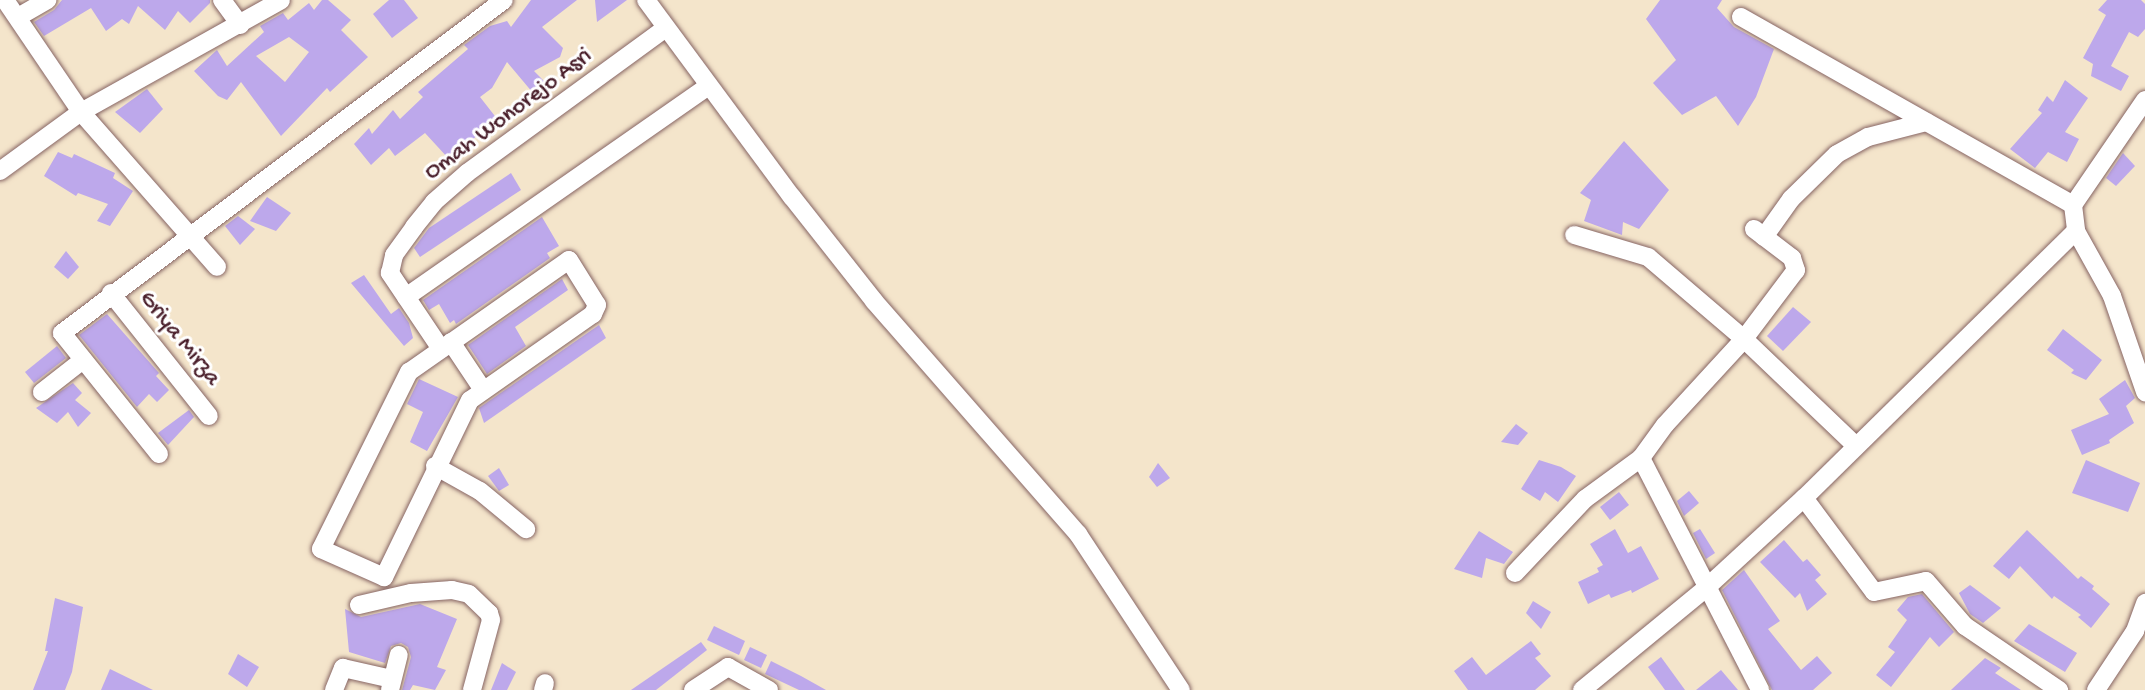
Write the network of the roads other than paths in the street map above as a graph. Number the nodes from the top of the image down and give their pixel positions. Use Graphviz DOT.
graph roads {
  1 [pos="5,0"];
  2 [pos="48,0"];
  3 [pos="222,0"];
  4 [pos="281,0"];
  5 [pos="504,0"];
  6 [pos="646,0"];
  7 [pos="482,6"];
  8 [pos="18,17"];
  9 [pos="1741,17"];
  10 [pos="240,25"];
  11 [pos="666,28"];
  12 [pos="709,86"];
  13 [pos="2145,100"];
  14 [pos="81,112"];
  15 [pos="1926,122"];
  16 [pos="0,171"];
  17 [pos="2073,205"];
  18 [pos="2076,231"];
  19 [pos="1574,235"];
  20 [pos="188,237"];
  21 [pos="217,267"];
  22 [pos="111,293"];
  23 [pos="406,297"];
  24 [pos="1744,339"];
  25 [pos="446,346"];
  26 [pos="83,360"];
  27 [pos="483,390"];
  28 [pos="42,392"];
  29 [pos="2145,392"];
  30 [pos="209,416"];
  31 [pos="1856,446"];
  32 [pos="159,454"];
  33 [pos="1641,458"];
  34 [pos="435,466"];
  35 [pos="1804,498"];
  36 [pos="526,529"];
  37 [pos="1515,573"];
  38 [pos="1706,588"];
  39 [pos="2145,603"];
  40 [pos="359,605"];
  41 [pos="399,655"];
  42 [pos="391,685"];
  43 [pos="334,690"];
  44 [pos="472,690"];
  45 [pos="693,690"];
  46 [pos="769,690"];
  47 [pos="1181,690"];
  48 [pos="1582,690"];
  49 [pos="1760,690"];
  50 [pos="2059,690"];
  51 [pos="2096,690"];
  1 -- 8 [label="street"];
  2 -- 8 [label="street"];
  3 -- 10 [label="street"];
  4 -- 10 [label="street"];
  5 -- 7 [label="street"];
  6 -- 11 [label="street"];
  7 -- 20 [label="street"];
  8 -- 14 [label="street"];
  9 -- 15 [label="street"];
  10 -- 14 [label="street"];
  11 -- 12 [label="street"];
  11 -- 23 [label="street, Omah Wonorejo Asri"];
  12 -- 23 [label="street"];
  12 -- 47 [label="street"];
  13 -- 17 [label="street"];
  14 -- 16 [label="street"];
  14 -- 20 [label="street"];
  15 -- 17 [label="street"];
  15 -- 24 [label="street"];
  17 -- 18 [label="street"];
  18 -- 29 [label="street"];
  18 -- 31 [label="street"];
  19 -- 24 [label="street"];
  20 -- 21 [label="street"];
  20 -- 22 [label="street"];
  22 -- 26 [label="street"];
  22 -- 30 [label="street, Griya Mirza"];
  23 -- 25 [label="street, Omah Wonorejo Asri"];
  24 -- 31 [label="street"];
  24 -- 33 [label="street"];
  25 -- 27 [label="street, Omah Wonorejo Asri"];
  25 -- 27 [label="street"];
  25 -- 34 [label="street"];
  26 -- 28 [label="street"];
  26 -- 32 [label="street"];
  27 -- 34 [label="street"];
  31 -- 35 [label="street"];
  33 -- 37 [label="street"];
  33 -- 38 [label="street"];
  34 -- 36 [label="street"];
  35 -- 38 [label="street"];
  35 -- 50 [label="street"];
  38 -- 48 [label="street"];
  38 -- 49 [label="street"];
  39 -- 51 [label="street"];
  40 -- 44 [label="street"];
  41 -- 42 [label="street"];
  42 -- 43 [label="street"];
  45 -- 46 [label="street"];
}
